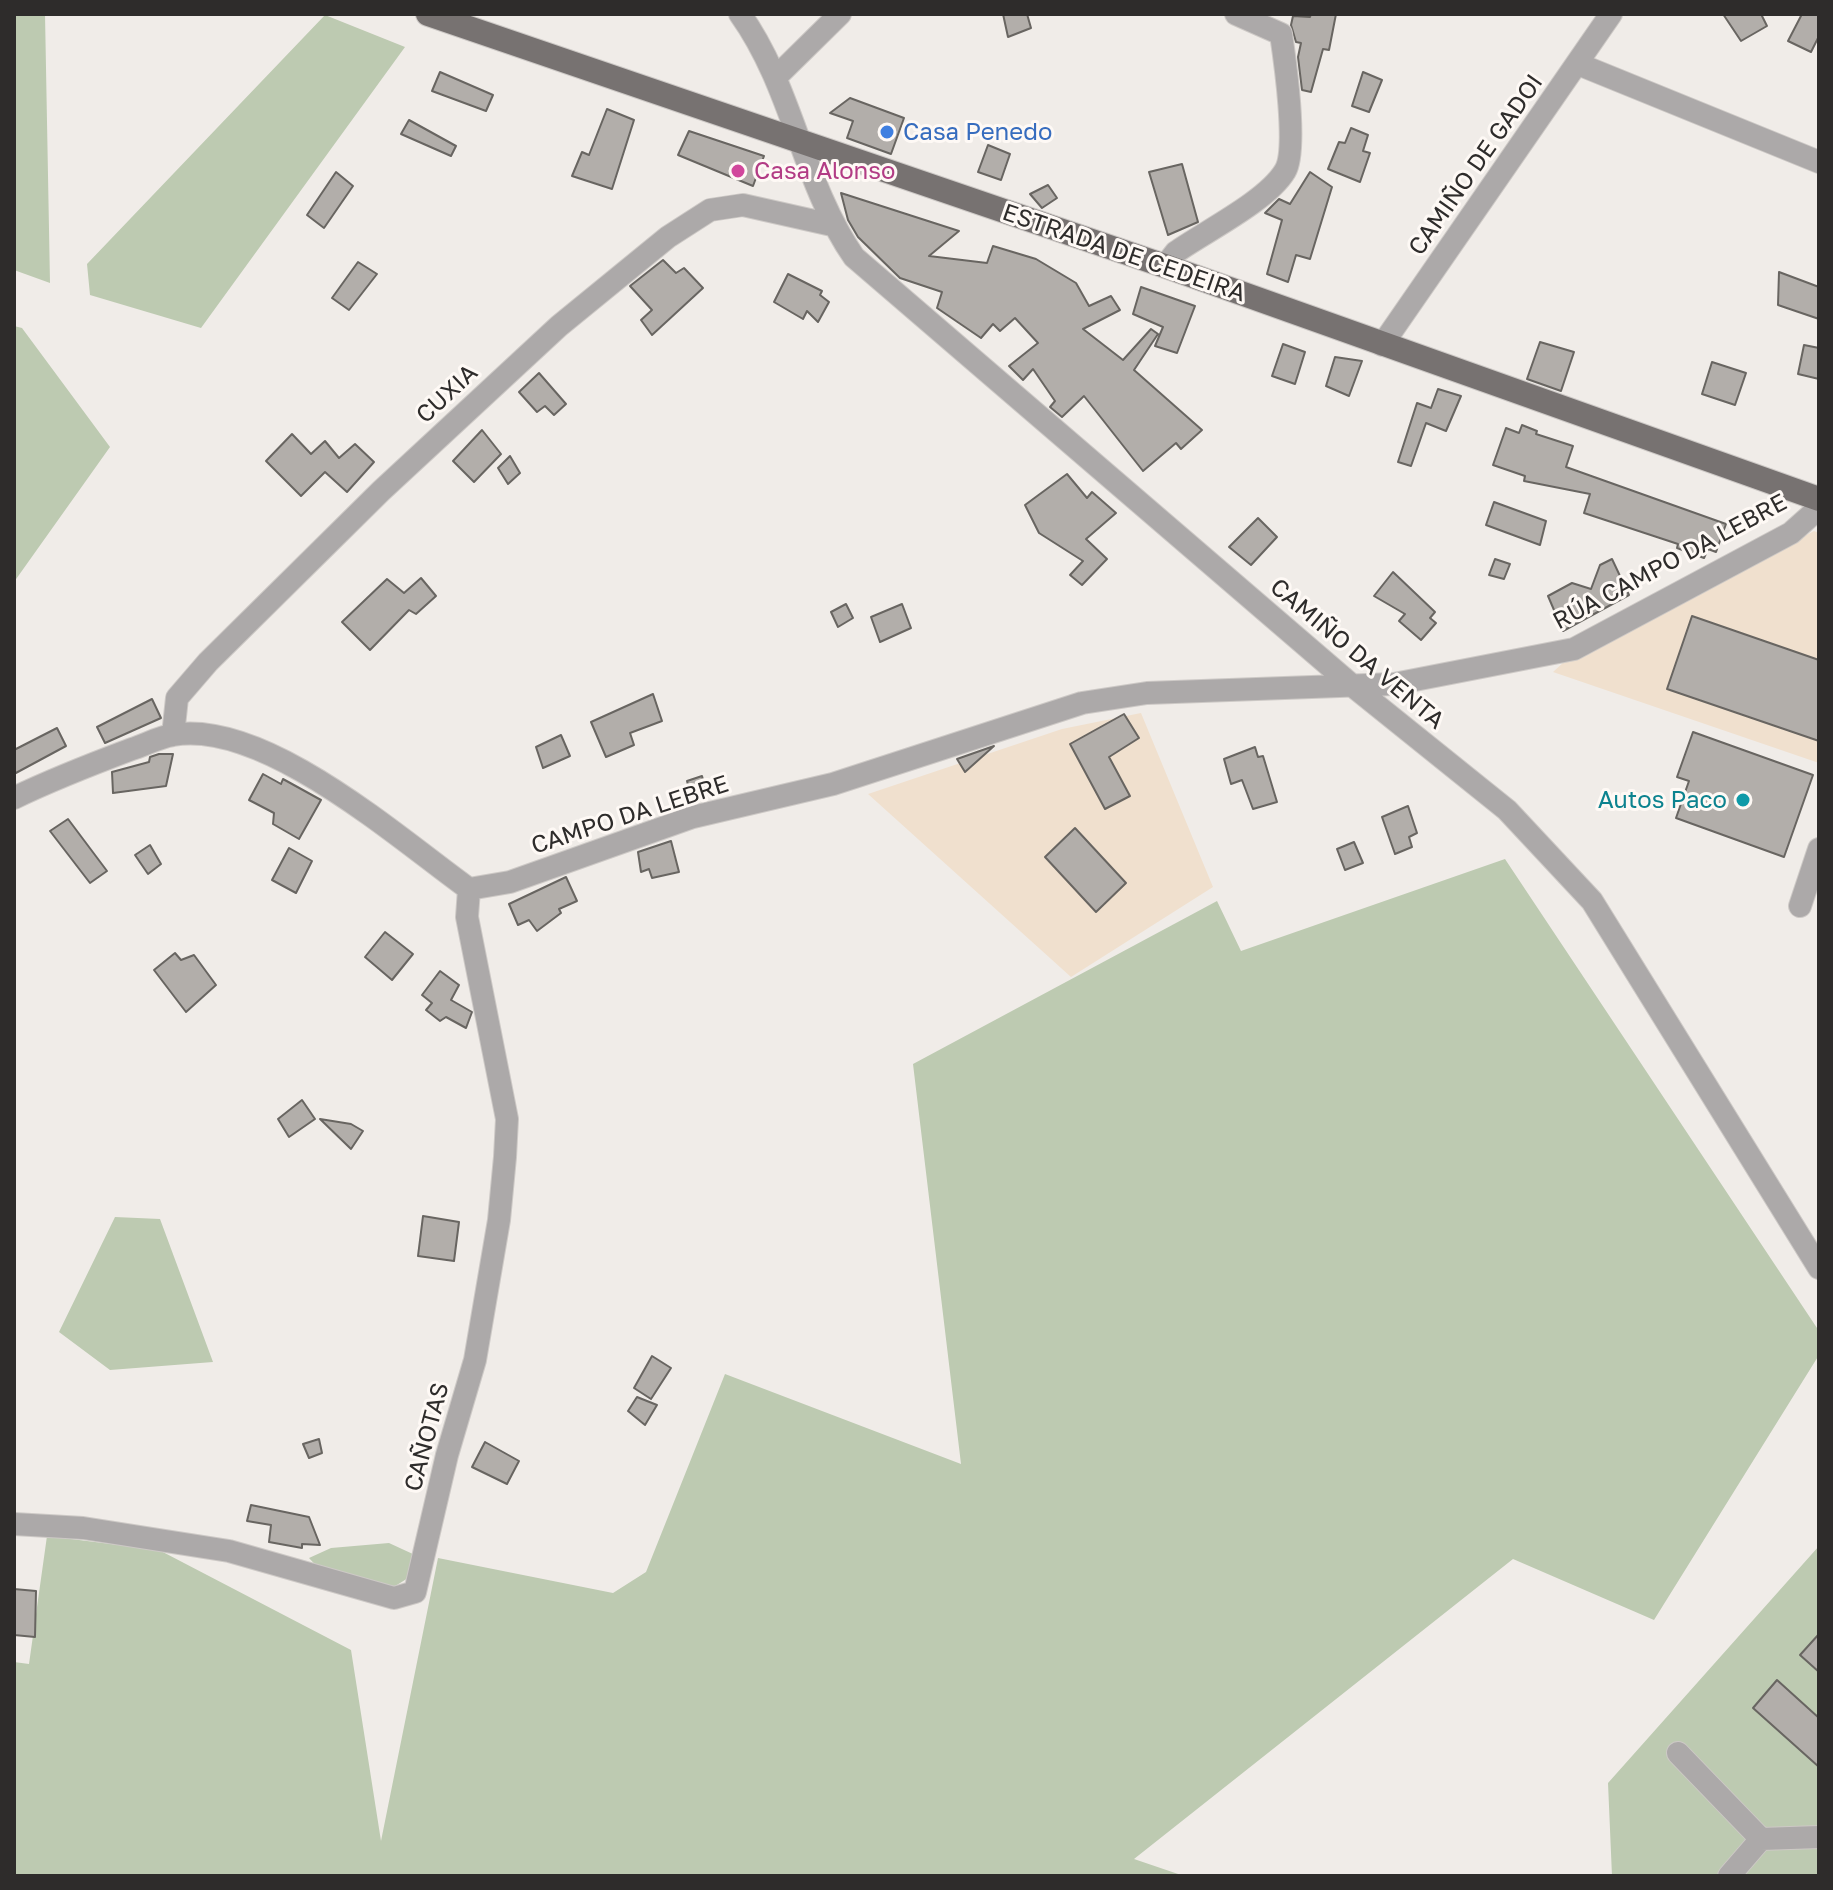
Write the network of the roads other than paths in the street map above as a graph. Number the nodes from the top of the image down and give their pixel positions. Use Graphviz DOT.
graph roads {
  1 [pos="428,14"];
  2 [pos="740,14"];
  3 [pos="840,14"];
  4 [pos="1236,14"];
  5 [pos="1611,14"];
  6 [pos="1578,64"];
  7 [pos="777,76"];
  8 [pos="798,140"];
  9 [pos="1819,162"];
  10 [pos="832,225"];
  11 [pos="1165,266"];
  12 [pos="1382,345"];
  13 [pos="1819,499"];
  14 [pos="1819,508"];
  15 [pos="1354,687"];
  16 [pos="173,735"];
  17 [pos="14,798"];
  18 [pos="1819,849"];
  19 [pos="469,889"];
  20 [pos="1800,906"];
  21 [pos="1819,1268"];
  22 [pos="14,1524"];
  23 [pos="1678,1753"];
  24 [pos="1819,1837"];
  25 [pos="1761,1839"];
  26 [pos="1729,1876"];
  1 -- 8 [label="main road, ESTRADA DE CEDEIRA"];
  2 -- 7 [label="street, CAMIÑO DA VENTA"];
  3 -- 7 [label="street"];
  4 -- 11 [label="street"];
  5 -- 6 [label="street, CAMIÑO DE GADOI"];
  6 -- 9 [label="street"];
  6 -- 12 [label="street, CAMIÑO DE GADOI"];
  7 -- 8 [label="street, CAMIÑO DA VENTA"];
  8 -- 10 [label="street, CAMIÑO DA VENTA"];
  8 -- 11 [label="main road, ESTRADA DE CEDEIRA"];
  10 -- 15 [label="street, CAMIÑO DA VENTA"];
  10 -- 16 [label="street, CUXIA"];
  11 -- 12 [label="main road, ESTRADA DE CEDEIRA"];
  12 -- 13 [label="main road, ESTRADA DE CEDEIRA"];
  14 -- 15 [label="street, RÚA CAMPO DA LEBRE"];
  15 -- 19 [label="street, CAMPO DA LEBRE"];
  15 -- 21 [label="street, CAMIÑO DA VENTA"];
  16 -- 17 [label="street"];
  16 -- 19 [label="street"];
  18 -- 20 [label="street"];
  19 -- 22 [label="street, CAÑOTAS"];
  23 -- 25 [label="street"];
  24 -- 25 [label="street"];
  25 -- 26 [label="street"];
}
